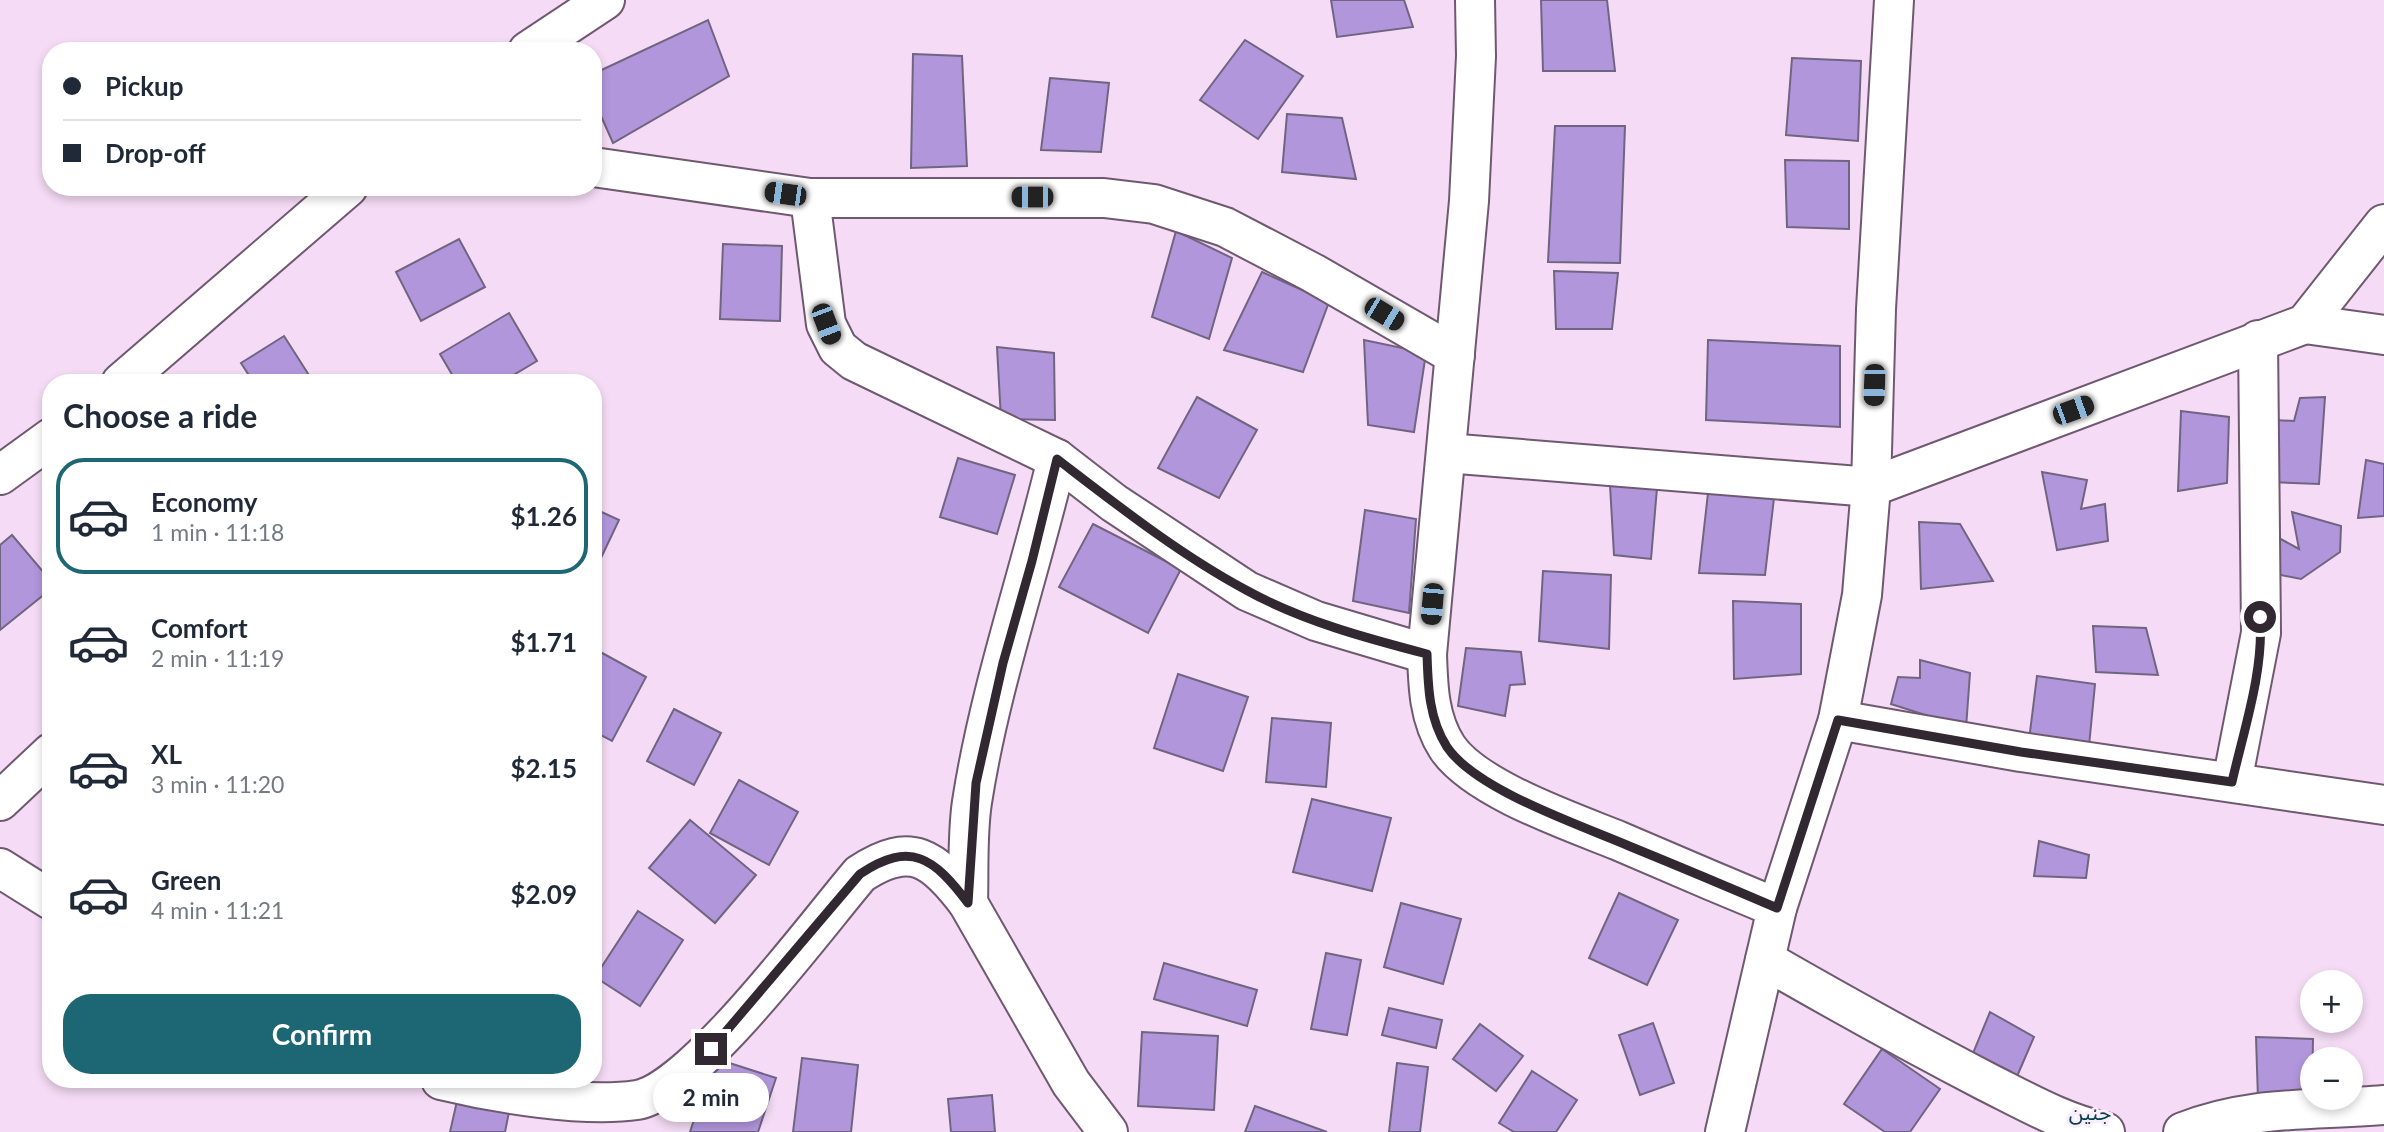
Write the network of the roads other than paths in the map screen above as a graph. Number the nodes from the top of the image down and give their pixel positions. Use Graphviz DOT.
graph roads {
  1 [pos="606,0"];
  2 [pos="1475,0"];
  3 [pos="1894,0"];
  4 [pos="542,42"];
  5 [pos="602,168"];
  6 [pos="338,196"];
  7 [pos="810,198"];
  8 [pos="2384,224"];
  9 [pos="2305,324"];
  10 [pos="2384,335"];
  11 [pos="2258,340"];
  12 [pos="1455,355"];
  13 [pos="131,374"];
  14 [pos="42,445"];
  15 [pos="1446,453"];
  16 [pos="1057,459"];
  17 [pos="0,475"];
  18 [pos="1871,486"];
  19 [pos="1427,654"];
  20 [pos="1838,720"];
  21 [pos="42,762"];
  22 [pos="2232,782"];
  23 [pos="0,802"];
  24 [pos="2384,805"];
  25 [pos="0,868"];
  26 [pos="42,894"];
  27 [pos="968,903"];
  28 [pos="1777,908"];
  29 [pos="1765,960"];
  30 [pos="488,1088"];
  31 [pos="2384,1105"];
  32 [pos="636,1116"];
  33 [pos="1108,1132"];
  34 [pos="1726,1132"];
  35 [pos="2105,1132"];
  36 [pos="2183,1132"];
  1 -- 4 [label="street"];
  2 -- 12 [label="street"];
  3 -- 18 [label="street"];
  5 -- 7 [label="street"];
  6 -- 13 [label="street"];
  7 -- 12 [label="street"];
  7 -- 16 [label="street"];
  8 -- 9 [label="street"];
  9 -- 10 [label="street"];
  9 -- 11 [label="street"];
  11 -- 18 [label="street"];
  11 -- 22 [label="street"];
  12 -- 15 [label="street"];
  14 -- 17 [label="street"];
  15 -- 18 [label="street"];
  15 -- 19 [label="street"];
  16 -- 19 [label="street"];
  16 -- 27 [label="street"];
  18 -- 20 [label="street"];
  19 -- 28 [label="street"];
  20 -- 22 [label="street"];
  20 -- 28 [label="street"];
  21 -- 23 [label="street"];
  22 -- 24 [label="street"];
  25 -- 26 [label="street"];
  27 -- 32 [label="street"];
  27 -- 33 [label="street"];
  28 -- 29 [label="street"];
  29 -- 34 [label="street"];
  29 -- 35 [label="street"];
  30 -- 32 [label="street"];
  31 -- 36 [label="street"];
}
